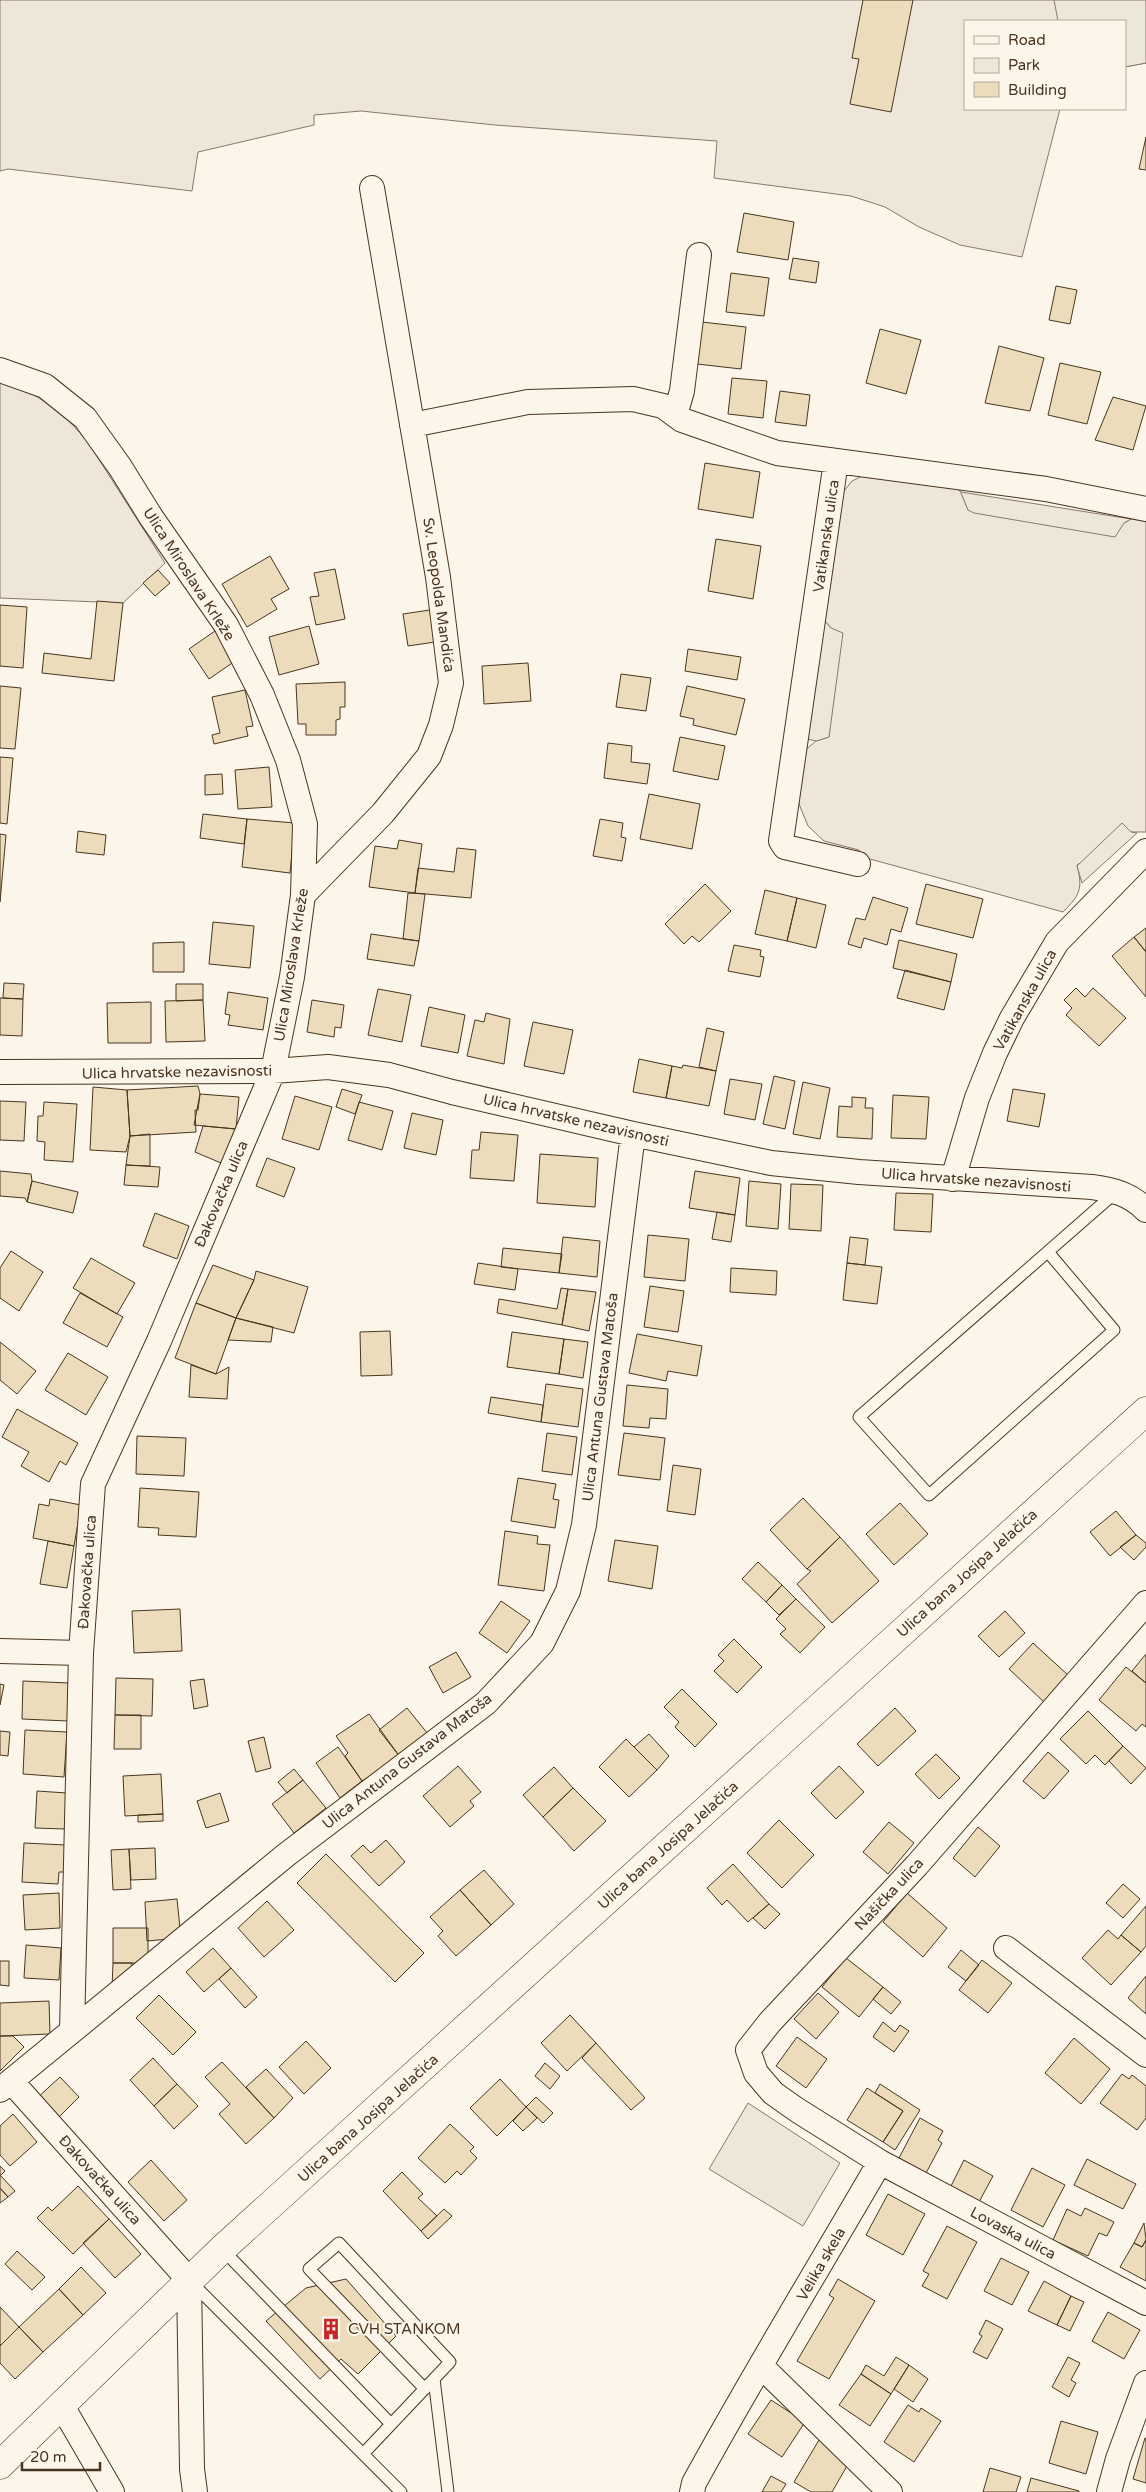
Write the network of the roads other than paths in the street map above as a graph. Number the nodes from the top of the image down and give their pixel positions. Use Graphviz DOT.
graph roads {
  1 [pos="372,188"];
  2 [pos="699,255"];
  3 [pos="0,370"];
  4 [pos="675,414"];
  5 [pos="412,425"];
  6 [pos="836,461"];
  7 [pos="1146,509"];
  8 [pos="1146,851"];
  9 [pos="858,864"];
  10 [pos="303,895"];
  11 [pos="274,1071"];
  12 [pos="0,1072"];
  13 [pos="633,1134"];
  14 [pos="953,1179"];
  15 [pos="1117,1191"];
  16 [pos="1146,1210"];
  17 [pos="1048,1252"];
  18 [pos="1146,1411"];
  19 [pos="1146,1603"];
  20 [pos="0,1651"];
  21 [pos="82,1653"];
  22 [pos="1006,1948"];
  23 [pos="72,2030"];
  24 [pos="1146,2055"];
  25 [pos="6,2085"];
  26 [pos="880,2162"];
  27 [pos="222,2250"];
  28 [pos="189,2280"];
  29 [pos="1146,2303"];
  30 [pos="762,2366"];
  31 [pos="434,2379"];
  32 [pos="1146,2383"];
  33 [pos="425,2389"];
  34 [pos="62,2406"];
  35 [pos="391,2424"];
  36 [pos="363,2454"];
  37 [pos="0,2465"];
  38 [pos="112,2492"];
  39 [pos="195,2492"];
  40 [pos="401,2492"];
  41 [pos="448,2492"];
  42 [pos="692,2492"];
  43 [pos="890,2492"];
  44 [pos="1109,2492"];
  1 -- 5 [label="street, Sv. Leopolda Mandića"];
  2 -- 4 [label="street"];
  3 -- 10 [label="street, Ulica Miroslava Krleže"];
  4 -- 5 [label="street"];
  4 -- 6 [label="street"];
  5 -- 10 [label="street, Sv. Leopolda Mandića"];
  6 -- 7 [label="street, Vatikanska ulica"];
  6 -- 9 [label="street, Vatikanska ulica"];
  8 -- 14 [label="street, Vatikanska ulica"];
  10 -- 11 [label="street, Ulica Miroslava Krleže"];
  11 -- 12 [label="street, Ulica hrvatske nezavisnosti"];
  11 -- 13 [label="street, Ulica hrvatske nezavisnosti"];
  11 -- 21 [label="street, Đakovačka ulica"];
  13 -- 14 [label="street, Ulica hrvatske nezavisnosti"];
  13 -- 23 [label="street, Ulica Antuna Gustava Matoša"];
  14 -- 15 [label="street, Ulica hrvatske nezavisnosti"];
  15 -- 16 [label="street, Ulica hrvatske nezavisnosti"];
  15 -- 17 [label="lane"];
  17 -- 17 [label="lane"];
  18 -- 27 [label="main road, Ulica bana Josipa Jelačića"];
  19 -- 26 [label="street, Našička ulica"];
  20 -- 21 [label="street"];
  21 -- 23 [label="street, Đakovačka ulica"];
  22 -- 24 [label="street"];
  23 -- 25 [label="street, Đakovačka ulica"];
  25 -- 28 [label="street, Đakovačka ulica"];
  26 -- 29 [label="street, Lovaska ulica"];
  26 -- 30 [label="street, Velika skela"];
  27 -- 28 [label="main road, Ulica bana Josipa Jelačića"];
  27 -- 35 [label="lane"];
  28 -- 34 [label="main road, Ulica bana Josipa Jelačića"];
  28 -- 36 [label="lane"];
  28 -- 39 [label="street"];
  30 -- 42 [label="street, Velika skela"];
  30 -- 43 [label="street"];
  31 -- 33 [label="lane"];
  31 -- 33 [label="lane"];
  31 -- 41 [label="lane"];
  32 -- 44 [label="street"];
  33 -- 35 [label="lane"];
  34 -- 37 [label="main road, Ulica bana Josipa Jelačića"];
  34 -- 38 [label="street"];
  35 -- 36 [label="lane"];
  36 -- 40 [label="lane"];
}
